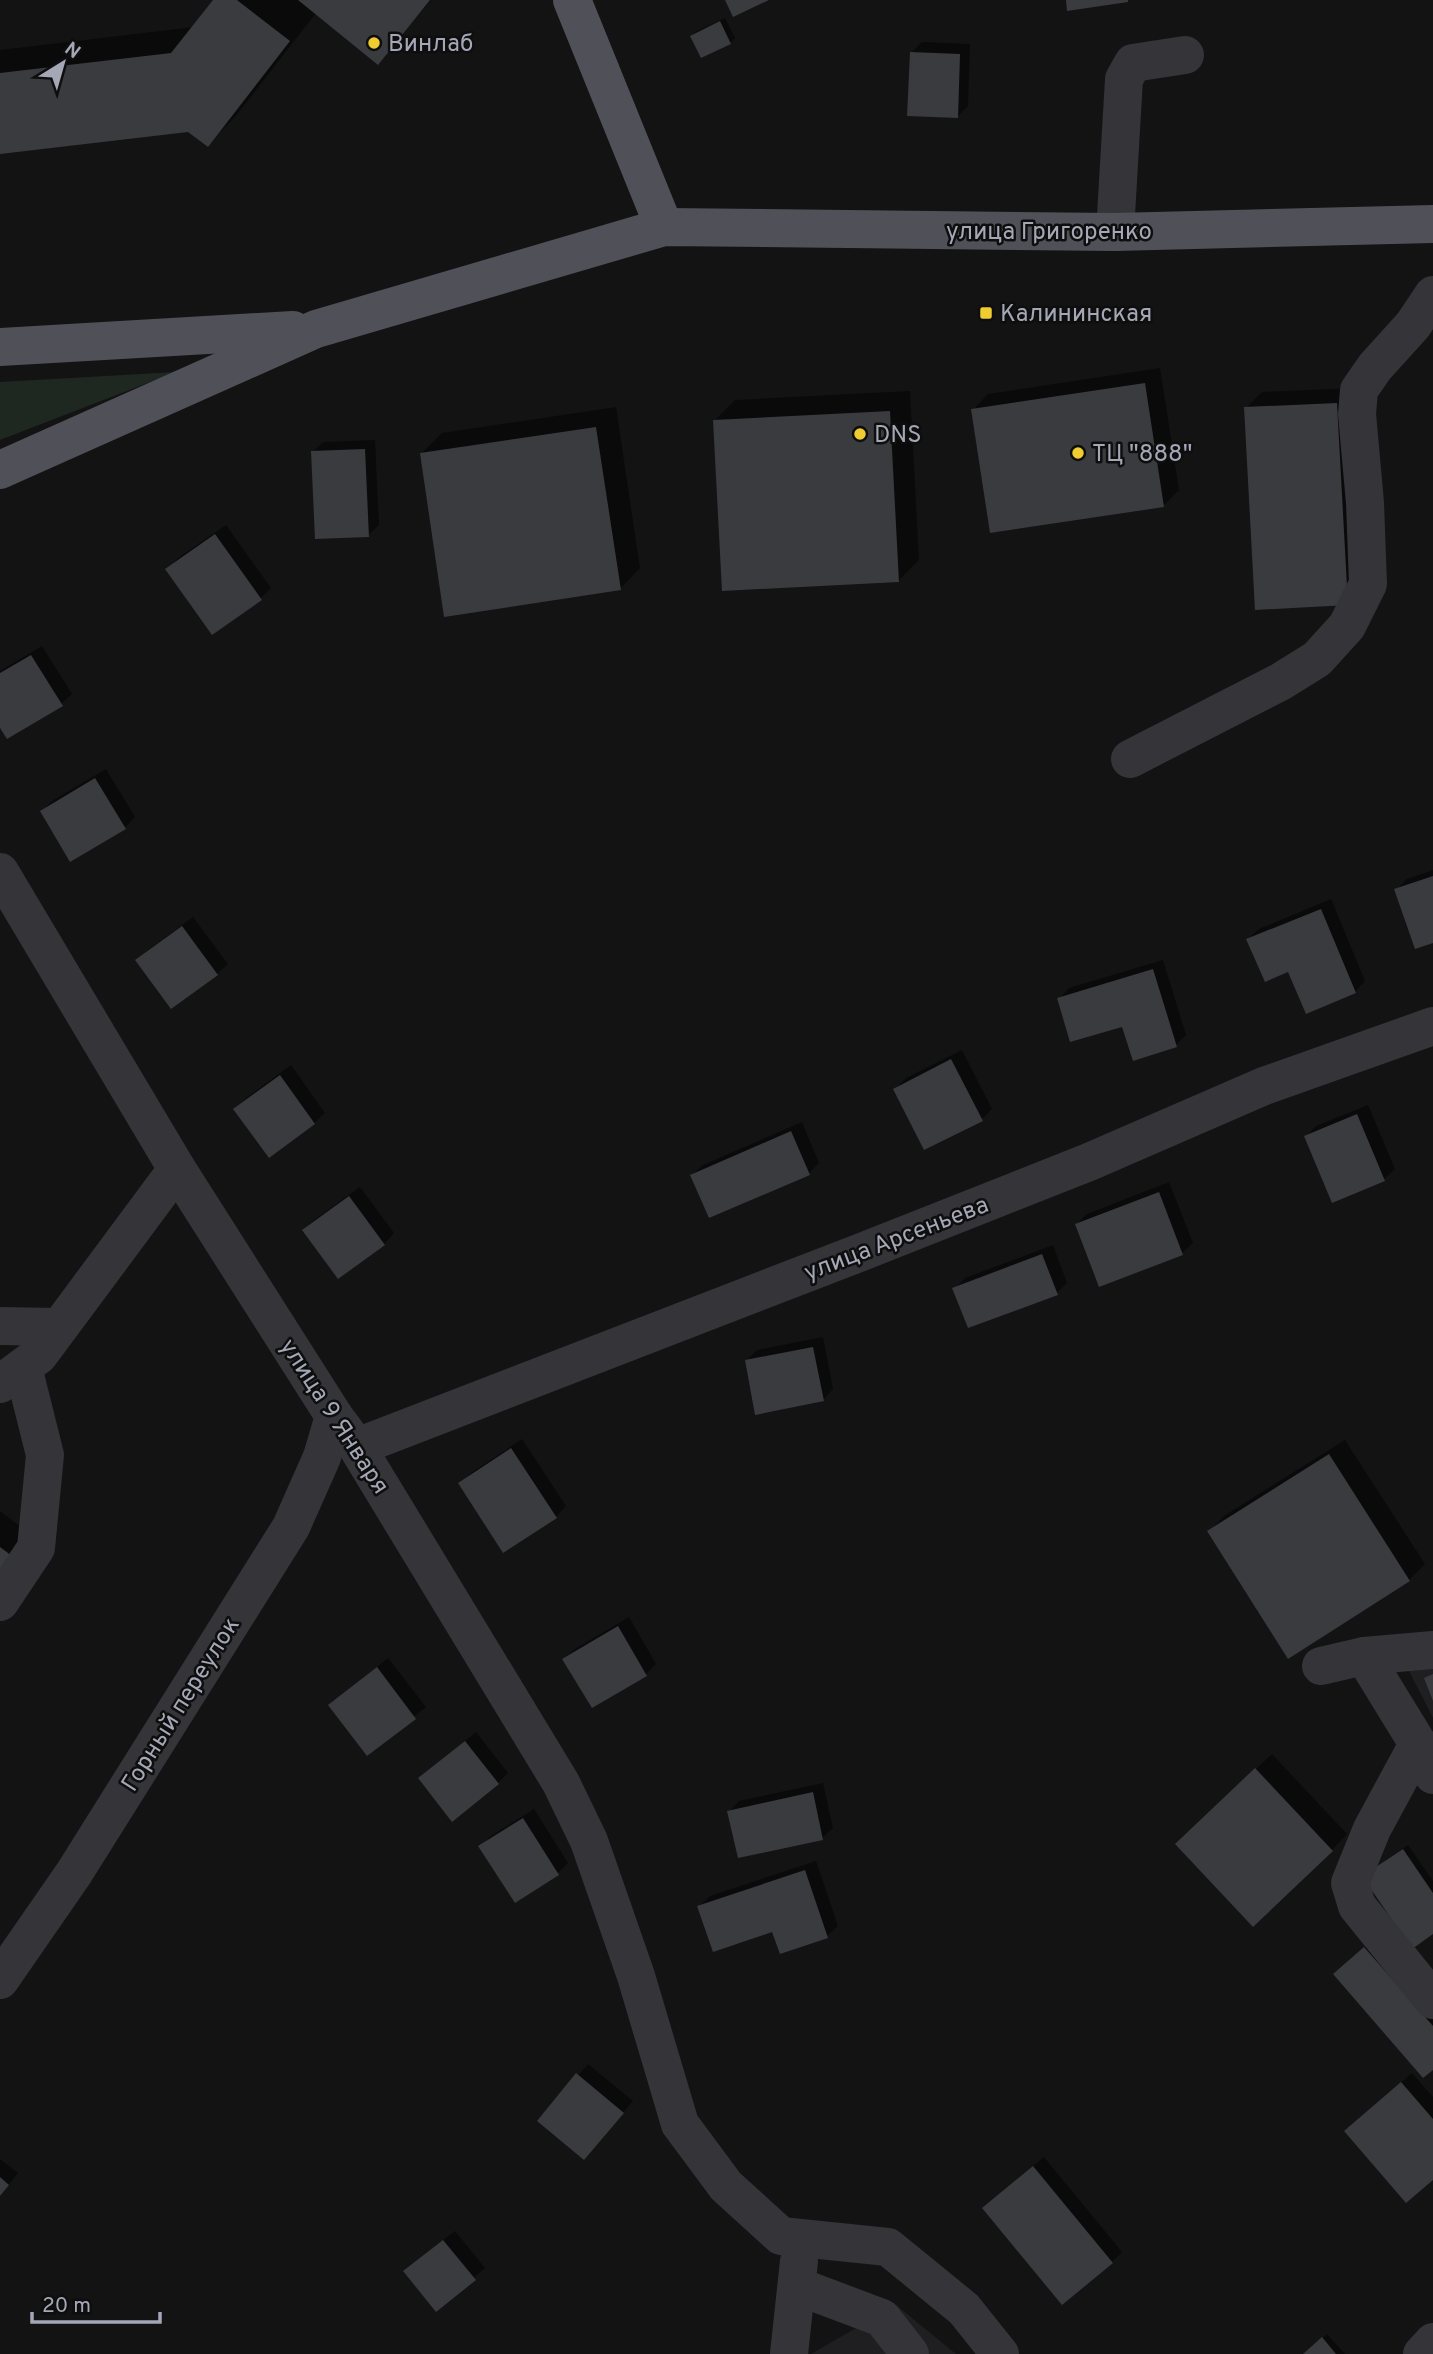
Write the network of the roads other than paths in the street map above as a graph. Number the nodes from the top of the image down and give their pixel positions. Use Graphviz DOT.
graph roads {
  1 [pos="572,0"];
  2 [pos="1185,55"];
  3 [pos="1433,224"];
  4 [pos="664,227"];
  5 [pos="1115,232"];
  6 [pos="1426,321"];
  7 [pos="316,329"];
  8 [pos="0,347"];
  9 [pos="0,470"];
  10 [pos="1130,760"];
  11 [pos="0,872"];
  12 [pos="1433,1026"];
  13 [pos="177,1169"];
  14 [pos="0,1326"];
  15 [pos="59,1327"];
  16 [pos="11,1375"];
  17 [pos="334,1416"];
  18 [pos="357,1447"];
  19 [pos="0,1602"];
  20 [pos="1433,1650"];
  21 [pos="1364,1656"];
  22 [pos="1321,1666"];
  23 [pos="1425,1759"];
  24 [pos="0,1980"];
  25 [pos="1433,2000"];
  26 [pos="802,2238"];
  27 [pos="797,2286"];
  28 [pos="1433,2342"];
  29 [pos="789,2354"];
  30 [pos="910,2354"];
  31 [pos="1000,2354"];
  32 [pos="1422,2354"];
  1 -- 4 [label="main road"];
  2 -- 5 [label="street"];
  3 -- 5 [label="main road, улица Григоренко"];
  4 -- 5 [label="main road, улица Григоренко"];
  4 -- 7 [label="main road, улица Григоренко"];
  6 -- 10 [label="street"];
  7 -- 8 [label="main road"];
  7 -- 9 [label="main road"];
  11 -- 13 [label="street, улица 9 Января"];
  12 -- 18 [label="street, улица Арсеньева"];
  13 -- 15 [label="street"];
  13 -- 17 [label="street, улица 9 Января"];
  14 -- 15 [label="street"];
  15 -- 16 [label="street"];
  16 -- 19 [label="street"];
  17 -- 18 [label="street, улица 9 Января"];
  17 -- 24 [label="street, Горный переулок"];
  18 -- 26 [label="street, улица 9 Января"];
  20 -- 21 [label="street"];
  21 -- 22 [label="street"];
  21 -- 23 [label="street"];
  23 -- 25 [label="street"];
  26 -- 27 [label="street"];
  26 -- 31 [label="street, улица 9 Января"];
  27 -- 29 [label="street"];
  27 -- 30 [label="street"];
  28 -- 32 [label="street"];
}
